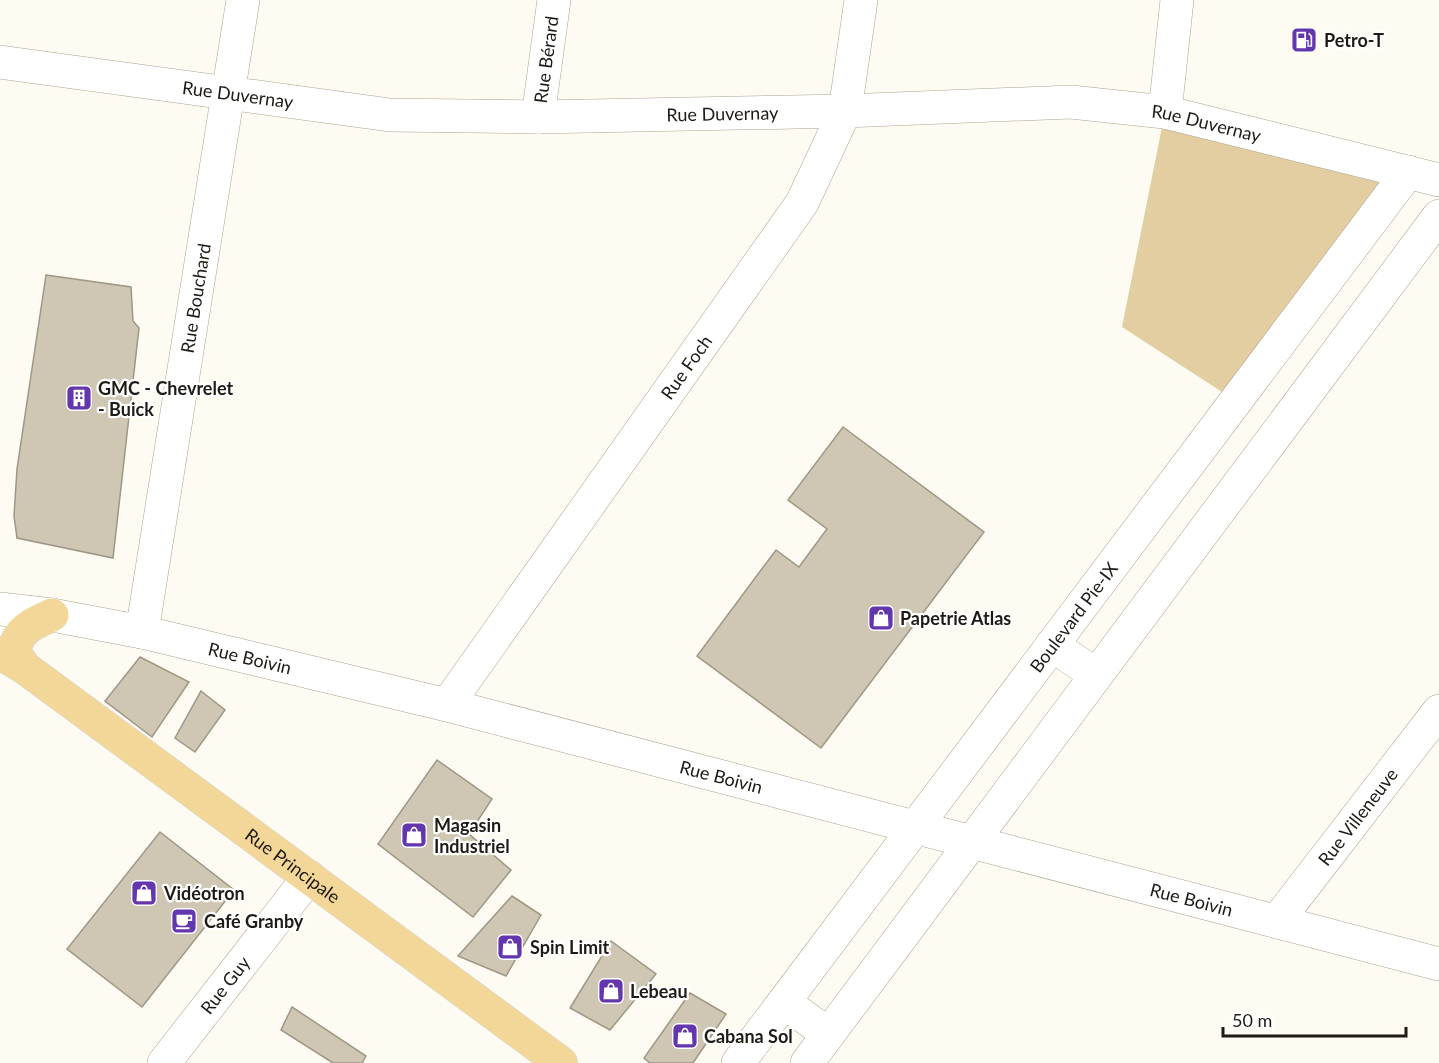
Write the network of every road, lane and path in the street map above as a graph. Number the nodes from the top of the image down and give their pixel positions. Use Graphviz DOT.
graph roads {
  1 [pos="243,0"];
  2 [pos="555,0"];
  3 [pos="861,0"];
  4 [pos="1177,0"];
  5 [pos="0,62"];
  6 [pos="228,93"];
  7 [pos="845,111"];
  8 [pos="1165,112"];
  9 [pos="538,117"];
  10 [pos="1408,172"];
  11 [pos="1439,180"];
  12 [pos="1439,216"];
  13 [pos="1260,369"];
  14 [pos="1301,400"];
  15 [pos="1170,489"];
  16 [pos="1211,522"];
  17 [pos="0,609"];
  18 [pos="52,615"];
  19 [pos="142,632"];
  20 [pos="0,644"];
  21 [pos="1052,645"];
  22 [pos="12,661"];
  23 [pos="1096,675"];
  24 [pos="447,705"];
  25 [pos="1439,711"];
  26 [pos="916,826"];
  27 [pos="973,841"];
  28 [pos="309,877"];
  29 [pos="1277,921"];
  30 [pos="1439,964"];
  31 [pos="784,1002"];
  32 [pos="828,1034"];
  33 [pos="164,1063"];
  34 [pos="561,1063"];
  35 [pos="738,1063"];
  36 [pos="807,1063"];
  1 -- 6 [label="street, Rue Bouchard"];
  2 -- 9 [label="street, Rue Bérard"];
  3 -- 7 [label="street, Rue Foch"];
  4 -- 8 [label="street"];
  5 -- 6 [label="street, Rue Duvernay"];
  6 -- 9 [label="street, Rue Duvernay"];
  6 -- 19 [label="street, Rue Bouchard"];
  7 -- 8 [label="street, Rue Duvernay"];
  7 -- 9 [label="street, Rue Duvernay"];
  7 -- 24 [label="street, Rue Foch"];
  8 -- 10 [label="street, Rue Duvernay"];
  10 -- 11 [label="street, Rue Duvernay"];
  10 -- 13 [label="street, Boulevard Pie-IX"];
  12 -- 14 [label="street"];
  13 -- 14 [label="street"];
  13 -- 15 [label="street, Boulevard Pie-IX"];
  14 -- 16 [label="street"];
  15 -- 16 [label="street"];
  15 -- 21 [label="street, Boulevard Pie-IX"];
  16 -- 23 [label="street"];
  17 -- 18 [label="street, Rue Boivin"];
  18 -- 19 [label="street, Rue Boivin"];
  18 -- 22 [label="main road"];
  19 -- 24 [label="street, Rue Boivin"];
  20 -- 22 [label="main road, Rue Principale"];
  21 -- 23 [label="street"];
  21 -- 26 [label="street, Boulevard Pie-IX"];
  22 -- 28 [label="main road, Rue Principale"];
  23 -- 27 [label="street"];
  24 -- 26 [label="street, Rue Boivin"];
  25 -- 29 [label="street, Rue Villeneuve"];
  26 -- 27 [label="street, Rue Boivin"];
  26 -- 31 [label="street, Boulevard Pie-IX"];
  27 -- 29 [label="street, Rue Boivin"];
  27 -- 32 [label="street"];
  28 -- 33 [label="street, Rue Guy"];
  28 -- 34 [label="main road, Rue Principale"];
  29 -- 30 [label="street, Rue Boivin"];
  31 -- 32 [label="street"];
  31 -- 35 [label="street, Boulevard Pie-IX"];
  32 -- 36 [label="street"];
}
